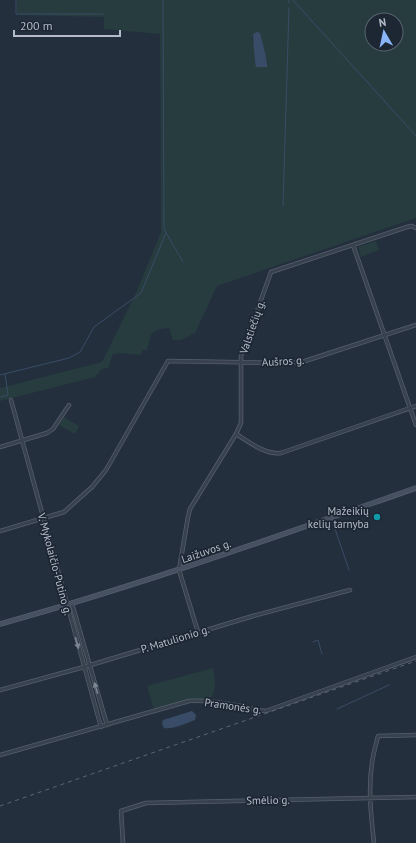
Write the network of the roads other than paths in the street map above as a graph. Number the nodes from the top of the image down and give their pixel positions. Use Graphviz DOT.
graph roads {
  1 [pos="416,228"];
  2 [pos="353,245"];
  3 [pos="416,325"];
  4 [pos="385,336"];
  5 [pos="241,363"];
  6 [pos="11,400"];
  7 [pos="69,405"];
  8 [pos="416,406"];
  9 [pos="410,408"];
  10 [pos="416,424"];
  11 [pos="236,434"];
  12 [pos="23,441"];
  13 [pos="0,447"];
  14 [pos="416,488"];
  15 [pos="43,519"];
  16 [pos="0,531"];
  17 [pos="179,570"];
  18 [pos="350,590"];
  19 [pos="72,604"];
  20 [pos="67,605"];
  21 [pos="0,624"];
  22 [pos="198,632"];
  23 [pos="416,657"];
  24 [pos="90,665"];
  25 [pos="84,667"];
  26 [pos="0,690"];
  27 [pos="107,725"];
  28 [pos="101,727"];
  29 [pos="416,735"];
  30 [pos="0,755"];
  31 [pos="416,797"];
  32 [pos="370,798"];
  33 [pos="123,843"];
  34 [pos="374,843"];
  1 -- 2 [label="street, Valstiečių g."];
  2 -- 4 [label="street"];
  2 -- 5 [label="street, Valstiečių g."];
  3 -- 4 [label="street, Aušros g."];
  4 -- 5 [label="street, Aušros g."];
  4 -- 9 [label="street"];
  5 -- 11 [label="street, Valstiečių g."];
  5 -- 15 [label="street, Aušros g."];
  6 -- 12 [label="street, V. Mykolaičio-Putino g."];
  7 -- 12 [label="street"];
  8 -- 9 [label="street"];
  9 -- 10 [label="street"];
  9 -- 11 [label="street"];
  11 -- 17 [label="street, Valstiečių g."];
  12 -- 13 [label="street"];
  12 -- 15 [label="street, V. Mykolaičio-Putino g."];
  14 -- 17 [label="main road, Laižuvos g."];
  15 -- 16 [label="street"];
  15 -- 20 [label="street, V. Mykolaičio-Putino g."];
  17 -- 19 [label="main road, Laižuvos g."];
  17 -- 22 [label="street"];
  18 -- 22 [label="street, P. Matulionio g."];
  19 -- 20 [label="main road, Laižuvos g."];
  19 -- 24 [label="street, V. Mykolaičio-Putino g."];
  20 -- 21 [label="main road, Laižuvos g."];
  20 -- 25 [label="street, V. Mykolaičio-Putino g., one-way"];
  22 -- 24 [label="street, P. Matulionio g."];
  23 -- 27 [label="street, Pramonės g."];
  24 -- 25 [label="street, P. Matulionio g."];
  27 -- 24 [label="street, V. Mykolaičio-Putino g., one-way"];
  25 -- 26 [label="street, P. Matulionio g."];
  25 -- 28 [label="street, V. Mykolaičio-Putino g."];
  27 -- 28 [label="street, Pramonės g."];
  28 -- 30 [label="street, Pramonės g."];
  29 -- 32 [label="street"];
  31 -- 32 [label="street, Smėlio g."];
  32 -- 33 [label="street, Smėlio g."];
  32 -- 34 [label="street"];
}
